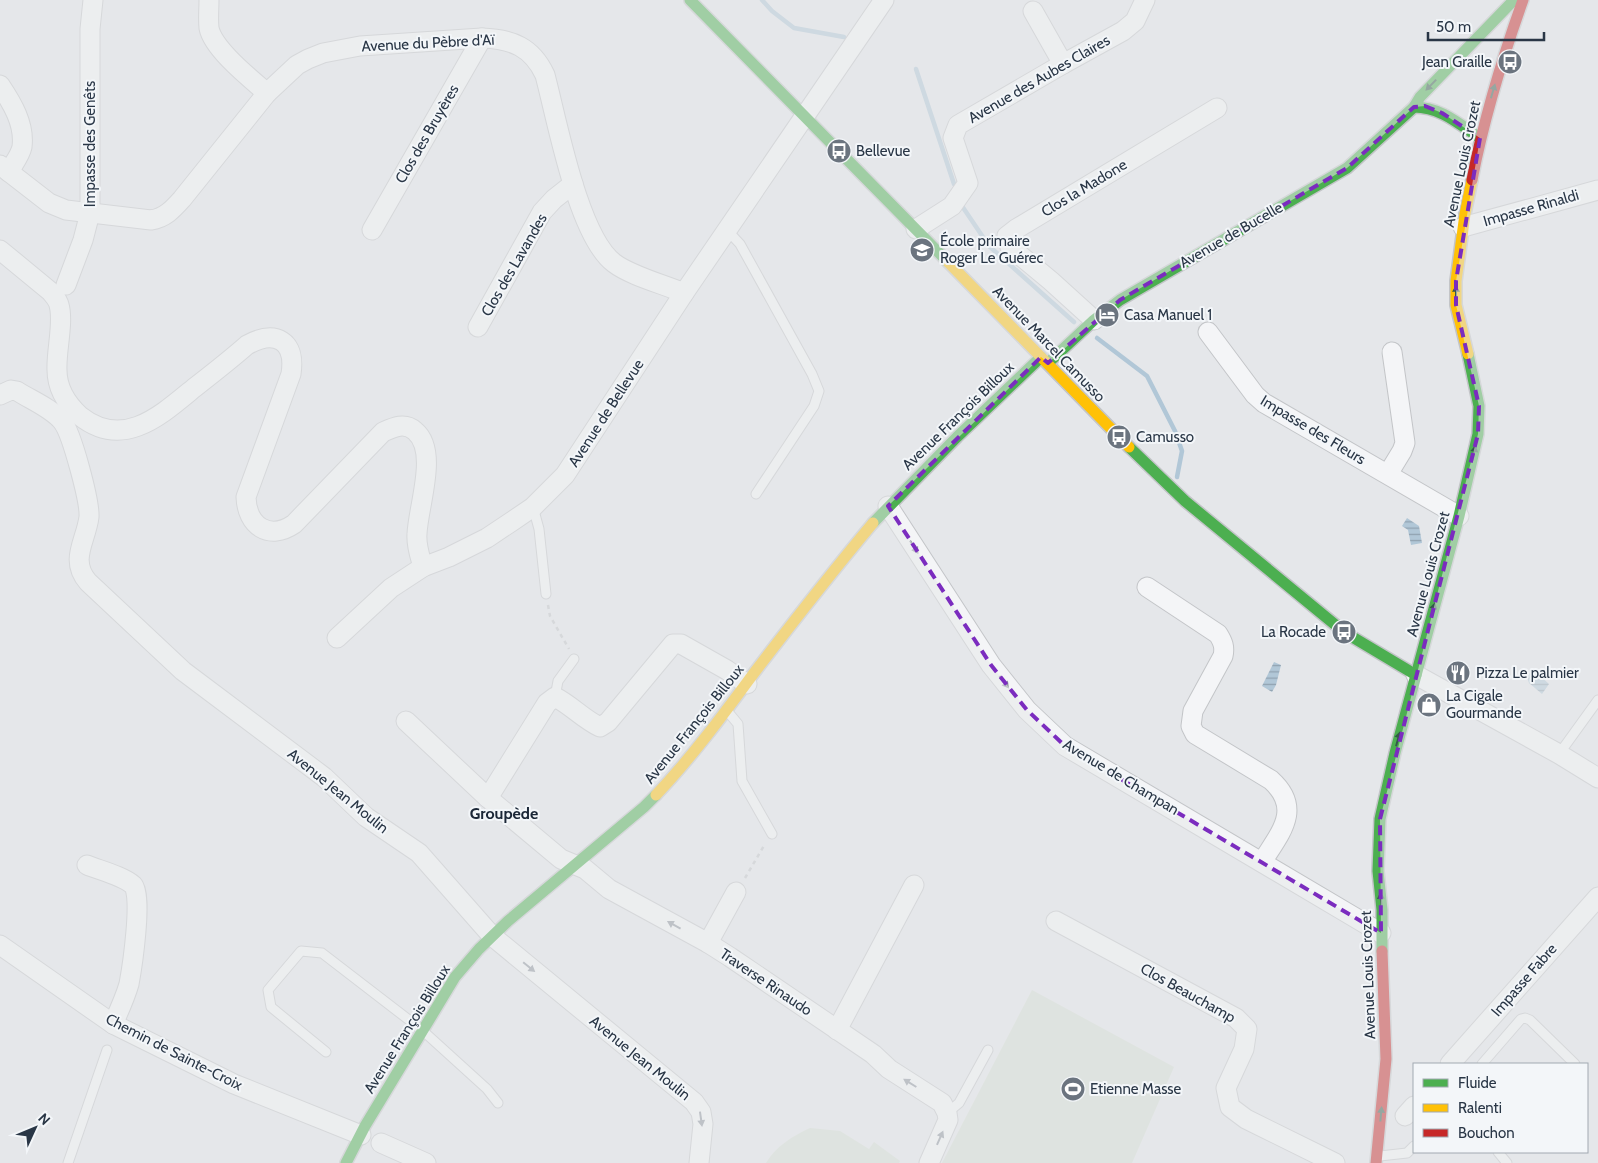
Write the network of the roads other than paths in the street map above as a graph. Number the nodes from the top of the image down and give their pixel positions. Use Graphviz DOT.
graph roads {
  1 [pos="93,0"];
  2 [pos="209,0"];
  3 [pos="690,0"];
  4 [pos="884,0"];
  5 [pos="1145,0"];
  6 [pos="1514,0"];
  7 [pos="1523,0"];
  8 [pos="1033,12"];
  9 [pos="482,38"];
  10 [pos="1063,64"];
  11 [pos="0,85"];
  12 [pos="267,93"];
  13 [pos="1414,107"];
  14 [pos="1216,108"];
  15 [pos="804,115"];
  16 [pos="1480,138"];
  17 [pos="4,168"];
  18 [pos="573,184"];
  19 [pos="1598,190"];
  20 [pos="90,213"];
  21 [pos="1463,227"];
  22 [pos="916,229"];
  23 [pos="372,230"];
  24 [pos="727,230"];
  25 [pos="0,250"];
  26 [pos="66,285"];
  27 [pos="684,293"];
  28 [pos="1094,320"];
  29 [pos="478,327"];
  30 [pos="1208,332"];
  31 [pos="1392,352"];
  32 [pos="1045,360"];
  33 [pos="0,395"];
  34 [pos="1388,474"];
  35 [pos="756,494"];
  36 [pos="888,506"];
  37 [pos="534,507"];
  38 [pos="1459,516"];
  39 [pos="423,567"];
  40 [pos="1148,587"];
  41 [pos="546,594"];
  42 [pos="337,638"];
  43 [pos="574,659"];
  44 [pos="1416,675"];
  45 [pos="747,684"];
  46 [pos="555,697"];
  47 [pos="1598,700"];
  48 [pos="726,710"];
  49 [pos="406,721"];
  50 [pos="1559,754"];
  51 [pos="1598,778"];
  52 [pos="488,798"];
  53 [pos="772,834"];
  54 [pos="1262,862"];
  55 [pos="87,865"];
  56 [pos="574,865"];
  57 [pos="914,885"];
  58 [pos="736,892"];
  59 [pos="1598,897"];
  60 [pos="1056,921"];
  61 [pos="1381,932"];
  62 [pos="492,936"];
  63 [pos="708,943"];
  64 [pos="0,945"];
  65 [pos="113,1024"];
  66 [pos="422,1030"];
  67 [pos="838,1030"];
  68 [pos="107,1050"];
  69 [pos="988,1050"];
  70 [pos="326,1052"];
  71 [pos="1451,1063"];
  72 [pos="1483,1063"];
  73 [pos="1574,1063"];
  74 [pos="498,1103"];
  75 [pos="947,1113"];
  76 [pos="361,1135"];
  77 [pos="381,1143"];
  78 [pos="1413,1147"];
  79 [pos="1499,1153"];
  80 [pos="1377,1160"];
  81 [pos="68,1163"];
  82 [pos="346,1163"];
  83 [pos="426,1163"];
  84 [pos="698,1163"];
  85 [pos="929,1163"];
  86 [pos="1336,1163"];
  87 [pos="1507,1163"];
  1 -- 20 [label="street, Impasse des Genêts"];
  2 -- 12 [label="street"];
  3 -- 15 [label="street, Avenue Marcel Camusso"];
  4 -- 15 [label="street, Avenue de Bellevue"];
  5 -- 10 [label="street, Avenue des Aubes Claires"];
  6 -- 13 [label="street, Avenue de Bucelle, one-way"];
  16 -- 7 [label="street, Avenue Louis Crozet, one-way"];
  8 -- 10 [label="street"];
  9 -- 12 [label="street, Avenue du Pèbre d'Aï"];
  9 -- 18 [label="street, Avenue du Pèbre d'Aï"];
  9 -- 23 [label="street, Clos des Bruyères"];
  10 -- 22 [label="street, Avenue des Aubes Claires"];
  11 -- 17 [label="street"];
  12 -- 20 [label="street, Avenue du Pèbre d'Aï"];
  13 -- 16 [label="street"];
  13 -- 28 [label="street, Avenue de Bucelle"];
  14 -- 28 [label="street, Clos la Madone"];
  15 -- 22 [label="street, Avenue Marcel Camusso"];
  15 -- 24 [label="street, Avenue de Bellevue"];
  16 -- 21 [label="street, Avenue Louis Crozet"];
  17 -- 20 [label="street, Avenue du Pèbre d'Aï"];
  18 -- 27 [label="street, Avenue du Pèbre d'Aï"];
  18 -- 29 [label="street, Clos des Lavandes"];
  19 -- 21 [label="street, Impasse Rinaldi"];
  20 -- 26 [label="street, Impasse des Genêts"];
  38 -- 21 [label="street, Avenue Louis Crozet, one-way"];
  22 -- 32 [label="street, Avenue Marcel Camusso"];
  24 -- 27 [label="street, Avenue de Bellevue"];
  24 -- 35 [label="lane"];
  25 -- 39 [label="street"];
  27 -- 37 [label="street, Avenue de Bellevue"];
  28 -- 32 [label="street, Avenue de Bucelle"];
  30 -- 34 [label="street, Impasse des Fleurs"];
  31 -- 34 [label="street"];
  32 -- 36 [label="street, Avenue François Billoux"];
  32 -- 44 [label="street, Avenue Marcel Camusso"];
  33 -- 62 [label="street, Avenue Jean Moulin"];
  34 -- 38 [label="street, Impasse des Fleurs"];
  36 -- 45 [label="street, Avenue François Billoux"];
  36 -- 54 [label="street, Avenue de Champan, one-way"];
  37 -- 39 [label="street, Avenue de Bellevue"];
  37 -- 41 [label="lane"];
  44 -- 38 [label="street, Avenue Louis Crozet, one-way"];
  39 -- 42 [label="street, Avenue de Bellevue"];
  40 -- 54 [label="street"];
  43 -- 46 [label="lane"];
  44 -- 50 [label="street"];
  61 -- 44 [label="street, Avenue Louis Crozet, one-way"];
  45 -- 46 [label="street"];
  45 -- 48 [label="street, Avenue François Billoux"];
  46 -- 52 [label="street"];
  47 -- 50 [label="lane"];
  48 -- 53 [label="lane"];
  48 -- 56 [label="street, Avenue François Billoux"];
  49 -- 52 [label="street, Traverse Rinaudo"];
  50 -- 51 [label="street"];
  52 -- 56 [label="street, Traverse Rinaudo"];
  54 -- 61 [label="street, Avenue de Champan"];
  55 -- 65 [label="street"];
  56 -- 62 [label="street, Avenue François Billoux"];
  63 -- 56 [label="street, Traverse Rinaudo, one-way"];
  57 -- 67 [label="street"];
  58 -- 63 [label="street"];
  59 -- 71 [label="street, Impasse Fabre"];
  60 -- 86 [label="street, Clos Beauchamp"];
  80 -- 61 [label="street, Avenue Louis Crozet, one-way"];
  62 -- 66 [label="street, Avenue François Billoux"];
  62 -- 84 [label="street, Avenue Jean Moulin, one-way"];
  63 -- 67 [label="street, Traverse Rinaudo"];
  64 -- 65 [label="street, Chemin de Sainte-Croix"];
  65 -- 76 [label="street, Chemin de Sainte-Croix"];
  66 -- 70 [label="lane"];
  66 -- 74 [label="lane"];
  66 -- 76 [label="street, Avenue François Billoux"];
  75 -- 67 [label="street, Traverse Rinaudo, one-way"];
  68 -- 81 [label="lane"];
  69 -- 75 [label="lane"];
  72 -- 73 [label="lane"];
  85 -- 75 [label="street, one-way"];
  76 -- 82 [label="street, Avenue François Billoux"];
  77 -- 83 [label="street"];
  78 -- 80 [label="lane"];
  79 -- 87 [label="lane"];
}
